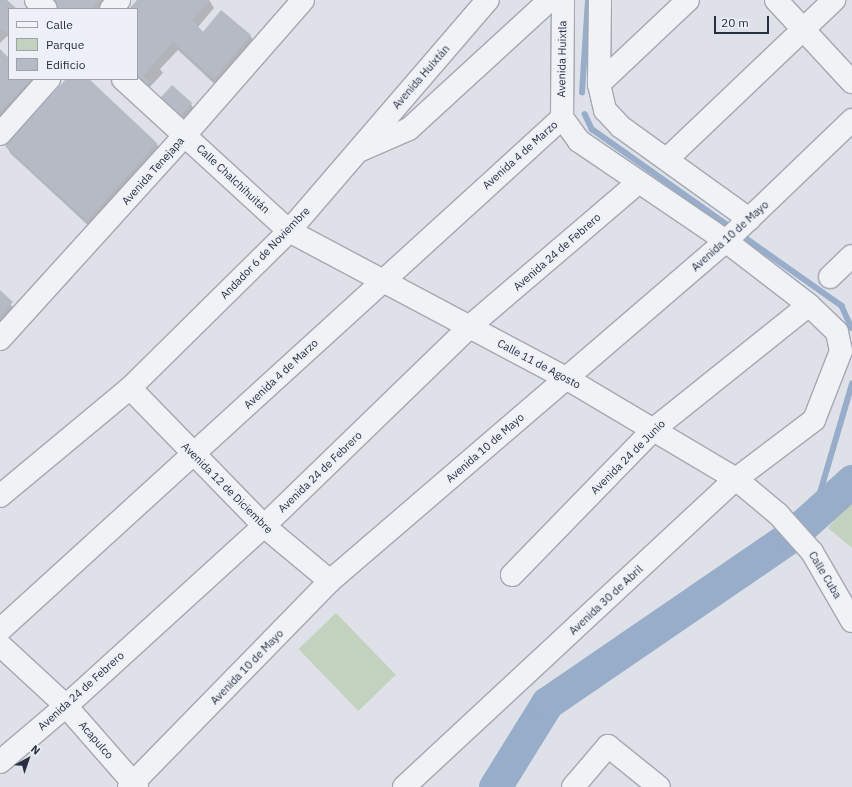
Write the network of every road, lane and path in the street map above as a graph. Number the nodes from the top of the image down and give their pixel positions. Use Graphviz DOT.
graph roads {
  1 [pos="36,0"];
  2 [pos="119,0"];
  3 [pos="303,0"];
  4 [pos="488,0"];
  5 [pos="550,0"];
  6 [pos="563,0"];
  7 [pos="600,0"];
  8 [pos="688,0"];
  9 [pos="776,0"];
  10 [pos="834,0"];
  11 [pos="45,8"];
  12 [pos="112,8"];
  13 [pos="803,30"];
  14 [pos="48,80"];
  15 [pos="124,80"];
  16 [pos="852,82"];
  17 [pos="599,84"];
  18 [pos="562,118"];
  19 [pos="852,120"];
  20 [pos="0,134"];
  21 [pos="185,135"];
  22 [pos="355,153"];
  23 [pos="666,159"];
  24 [pos="639,182"];
  25 [pos="289,230"];
  26 [pos="738,230"];
  27 [pos="852,256"];
  28 [pos="830,277"];
  29 [pos="382,280"];
  30 [pos="809,305"];
  31 [pos="469,327"];
  32 [pos="0,339"];
  33 [pos="566,378"];
  34 [pos="130,388"];
  35 [pos="654,429"];
  36 [pos="194,455"];
  37 [pos="736,480"];
  38 [pos="0,496"];
  39 [pos="778,514"];
  40 [pos="264,526"];
  41 [pos="512,575"];
  42 [pos="330,581"];
  43 [pos="849,610"];
  44 [pos="0,630"];
  45 [pos="0,645"];
  46 [pos="66,706"];
  47 [pos="0,762"];
  48 [pos="133,786"];
  49 [pos="404,787"];
  50 [pos="573,787"];
  51 [pos="659,787"];
  1 -- 11 [label="street"];
  2 -- 12 [label="street"];
  3 -- 21 [label="street, Avenida Tenejapa"];
  4 -- 22 [label="street, Avenida Huixtán"];
  5 -- 22 [label="street, Andador 6 de Noviembre"];
  6 -- 18 [label="street, Avenida Huixtla"];
  7 -- 17 [label="street"];
  8 -- 17 [label="street"];
  9 -- 13 [label="street"];
  10 -- 13 [label="street"];
  13 -- 16 [label="street"];
  13 -- 23 [label="street"];
  14 -- 20 [label="street"];
  15 -- 21 [label="street, Calle Chalchihuitán"];
  17 -- 23 [label="street"];
  18 -- 24 [label="street"];
  18 -- 29 [label="street, Avenida 4 de Marzo"];
  19 -- 26 [label="street, Avenida 10 de Mayo"];
  21 -- 25 [label="street, Calle Chalchihuitán"];
  21 -- 32 [label="street, Avenida Tenejapa"];
  22 -- 25 [label="street, Andador 6 de Noviembre"];
  23 -- 26 [label="street"];
  24 -- 26 [label="street"];
  24 -- 31 [label="street, Avenida 24 de Febrero"];
  25 -- 29 [label="street, Calle 11 de Agosto"];
  25 -- 34 [label="street, Andador 6 de Noviembre"];
  26 -- 30 [label="street"];
  26 -- 33 [label="street, Avenida 10 de Mayo"];
  27 -- 28 [label="street"];
  29 -- 31 [label="street, Calle 11 de Agosto"];
  29 -- 36 [label="street, Avenida 4 de Marzo"];
  30 -- 35 [label="street, Avenida 24 de Junio"];
  30 -- 37 [label="street, Avenida 30 de Abril"];
  31 -- 33 [label="street, Calle 11 de Agosto"];
  31 -- 40 [label="street, Avenida 24 de Febrero"];
  33 -- 35 [label="street, Calle 11 de Agosto"];
  33 -- 42 [label="street, Avenida 10 de Mayo"];
  34 -- 36 [label="street, Avenida 12 de Diciembre"];
  34 -- 38 [label="street, Andador 6 de Noviembre"];
  35 -- 37 [label="street, Calle 11 de Agosto"];
  35 -- 41 [label="street, Avenida 24 de Junio"];
  36 -- 40 [label="street, Avenida 12 de Diciembre"];
  36 -- 44 [label="street, Avenida 4 de Marzo"];
  37 -- 39 [label="street, Calle 11 de Agosto"];
  37 -- 49 [label="street, Avenida 30 de Abril"];
  39 -- 43 [label="street, Calle Cuba"];
  40 -- 42 [label="street, Avenida 12 de Diciembre"];
  40 -- 46 [label="street, Avenida 24 de Febrero"];
  42 -- 48 [label="street, Avenida 10 de Mayo"];
  45 -- 46 [label="street, Acapulco"];
  46 -- 47 [label="street, Avenida 24 de Febrero"];
  46 -- 48 [label="street, Acapulco"];
  50 -- 51 [label="street"];
}
